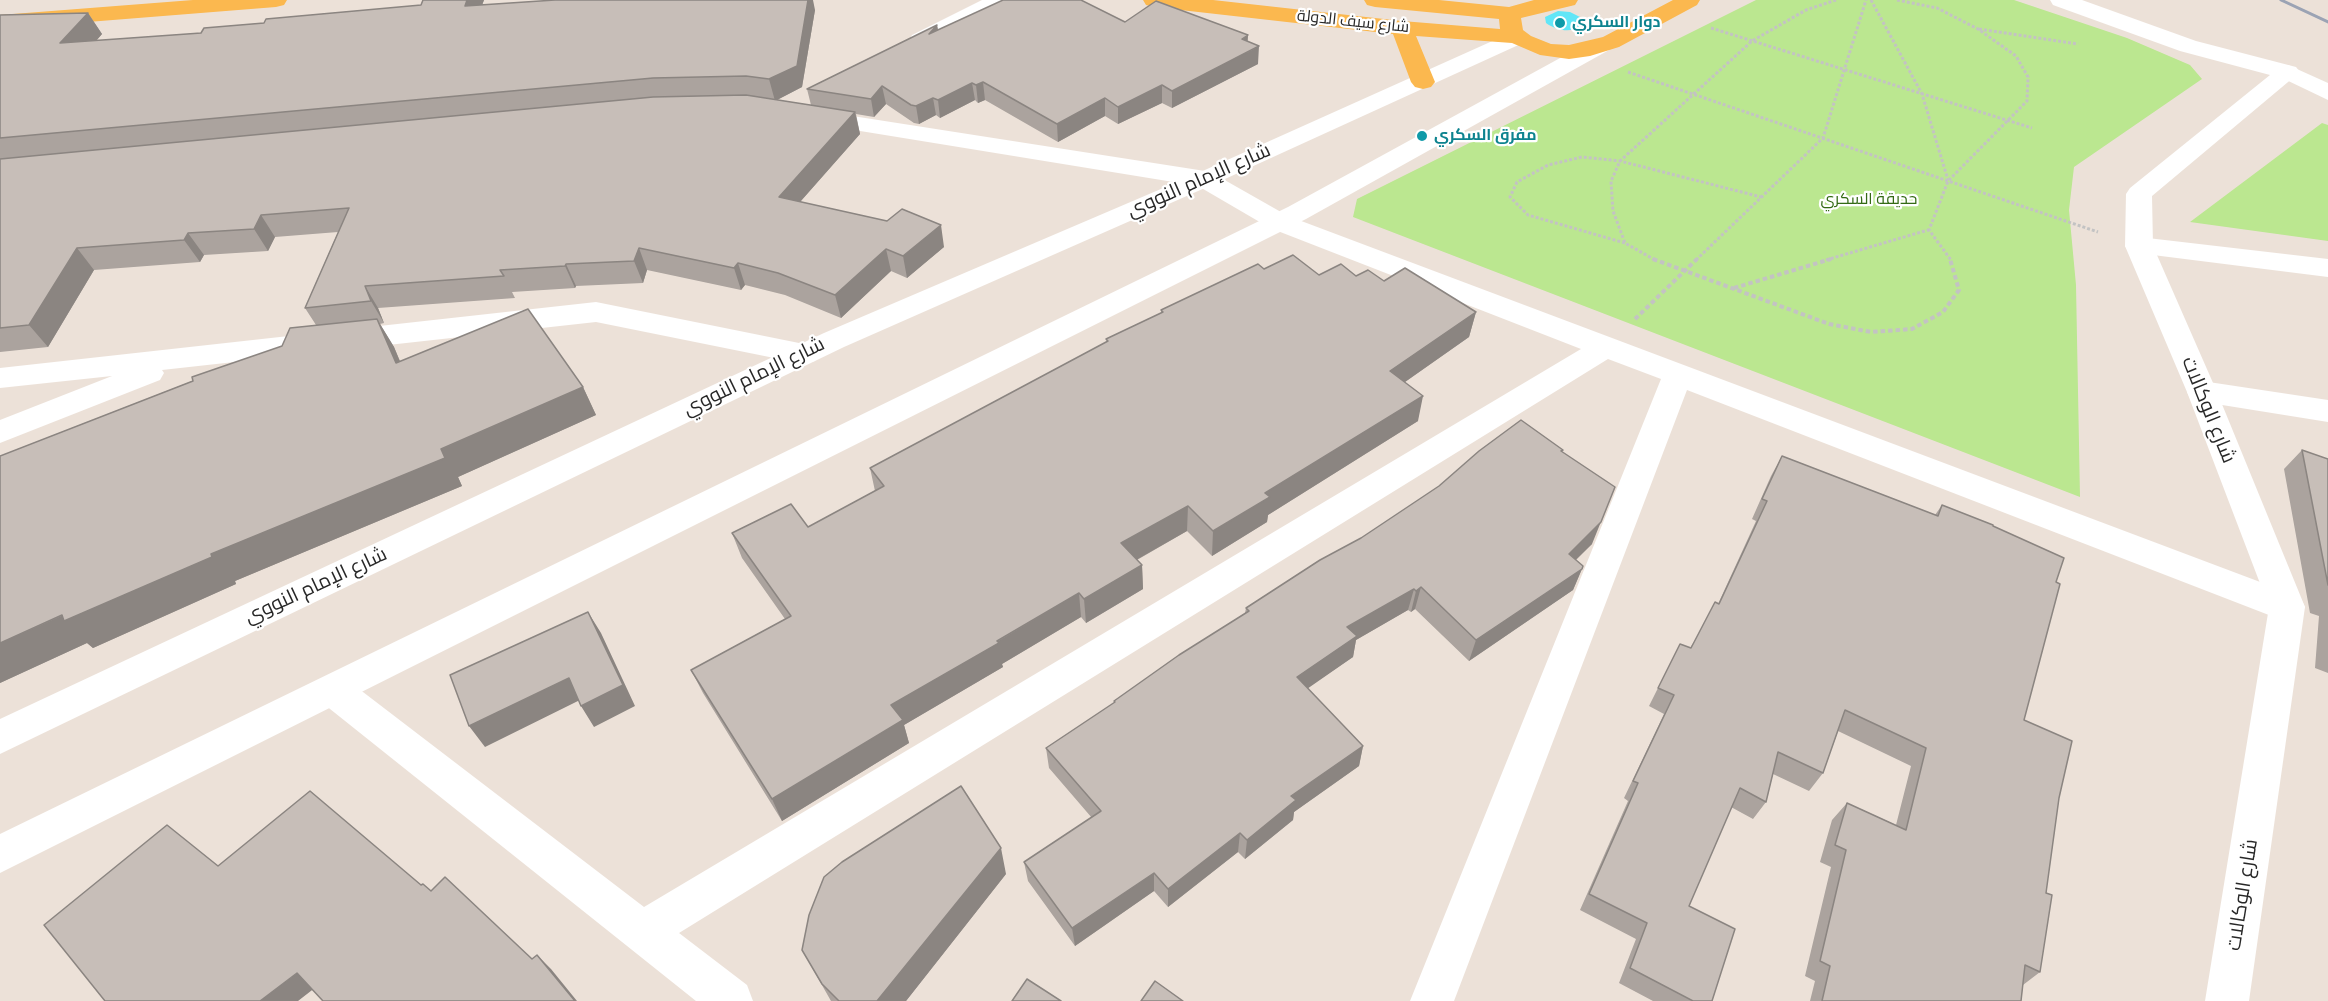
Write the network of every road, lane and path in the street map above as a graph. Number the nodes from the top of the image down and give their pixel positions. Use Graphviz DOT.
graph roads {
  1 [pos="276,0"];
  2 [pos="999,0"];
  3 [pos="1154,0"];
  4 [pos="1375,0"];
  5 [pos="1567,0"];
  6 [pos="1689,0"];
  7 [pos="1836,0"];
  8 [pos="1866,0"];
  9 [pos="1871,0"];
  10 [pos="1897,0"];
  11 [pos="2061,0"];
  12 [pos="2113,0"];
  13 [pos="0,22"];
  14 [pos="1514,26"];
  15 [pos="1704,26"];
  16 [pos="1401,28"];
  17 [pos="1978,28"];
  18 [pos="1752,41"];
  19 [pos="2088,46"];
  20 [pos="905,48"];
  21 [pos="1591,50"];
  22 [pos="1844,70"];
  23 [pos="2288,72"];
  24 [pos="1423,82"];
  25 [pos="2328,93"];
  26 [pos="1693,94"];
  27 [pos="1922,94"];
  28 [pos="801,103"];
  29 [pos="2008,121"];
  30 [pos="2032,128"];
  31 [pos="1822,138"];
  32 [pos="1620,161"];
  33 [pos="1205,179"];
  34 [pos="1948,181"];
  35 [pos="1761,197"];
  36 [pos="1279,222"];
  37 [pos="1929,230"];
  38 [pos="1625,243"];
  39 [pos="2139,246"];
  40 [pos="2328,268"];
  41 [pos="1684,271"];
  42 [pos="1734,288"];
  43 [pos="1606,346"];
  44 [pos="804,354"];
  45 [pos="187,357"];
  46 [pos="1678,375"];
  47 [pos="0,378"];
  48 [pos="2202,392"];
  49 [pos="2328,411"];
  50 [pos="0,432"];
  51 [pos="2287,608"];
  52 [pos="333,690"];
  53 [pos="0,736"];
  54 [pos="0,854"];
  55 [pos="642,932"];
  56 [pos="731,1001"];
  57 [pos="1432,1001"];
  58 [pos="2227,1001"];
  1 -- 13 [label="main road"];
  2 -- 20 [label="street"];
  3 -- 16 [label="main road, شارع سيف الدولة"];
  4 -- 14 [label="main road, شارع سيف الدولة"];
  5 -- 14 [label="main road"];
  6 -- 21 [label="main road"];
  7 -- 18 [label="path"];
  8 -- 22 [label="path"];
  9 -- 27 [label="path"];
  10 -- 17 [label="path"];
  11 -- 23 [label="street"];
  12 -- 23 [label="street"];
  14 -- 16 [label="main road, شارع سيف الدولة"];
  14 -- 21 [label="main road"];
  14 -- 24 [label="street, شارع الإمام النووي"];
  15 -- 18 [label="path"];
  16 -- 24 [label="main road"];
  17 -- 19 [label="path"];
  17 -- 29 [label="path"];
  18 -- 22 [label="path"];
  18 -- 26 [label="path"];
  21 -- 26 [label="path"];
  21 -- 36 [label="street"];
  22 -- 27 [label="path"];
  22 -- 31 [label="path"];
  23 -- 25 [label="street"];
  23 -- 39 [label="street, شارع الوكالات"];
  24 -- 33 [label="street, شارع الإمام النووي"];
  26 -- 31 [label="path"];
  26 -- 32 [label="path"];
  27 -- 29 [label="path"];
  27 -- 34 [label="path"];
  28 -- 33 [label="street"];
  29 -- 30 [label="path"];
  29 -- 34 [label="path"];
  31 -- 34 [label="path"];
  31 -- 35 [label="path"];
  32 -- 35 [label="path"];
  32 -- 38 [label="path"];
  32 -- 38 [label="path"];
  33 -- 36 [label="street"];
  33 -- 44 [label="street, شارع الإمام النووي"];
  34 -- 37 [label="path"];
  34 -- 39 [label="path"];
  35 -- 41 [label="path"];
  36 -- 43 [label="street"];
  36 -- 52 [label="street"];
  37 -- 42 [label="path"];
  37 -- 42 [label="path"];
  38 -- 41 [label="path"];
  39 -- 40 [label="street"];
  39 -- 48 [label="street, شارع الوكالات"];
  41 -- 42 [label="path"];
  41 -- 43 [label="path"];
  43 -- 46 [label="street"];
  43 -- 55 [label="street"];
  44 -- 45 [label="street"];
  44 -- 53 [label="street, شارع الإمام النووي"];
  45 -- 47 [label="street"];
  45 -- 50 [label="street"];
  46 -- 51 [label="street"];
  46 -- 57 [label="street"];
  48 -- 49 [label="street"];
  48 -- 51 [label="street, شارع الوكالات"];
  51 -- 58 [label="street, شارع الوكالات"];
  52 -- 54 [label="street"];
  52 -- 55 [label="street"];
  55 -- 56 [label="street"];
}
